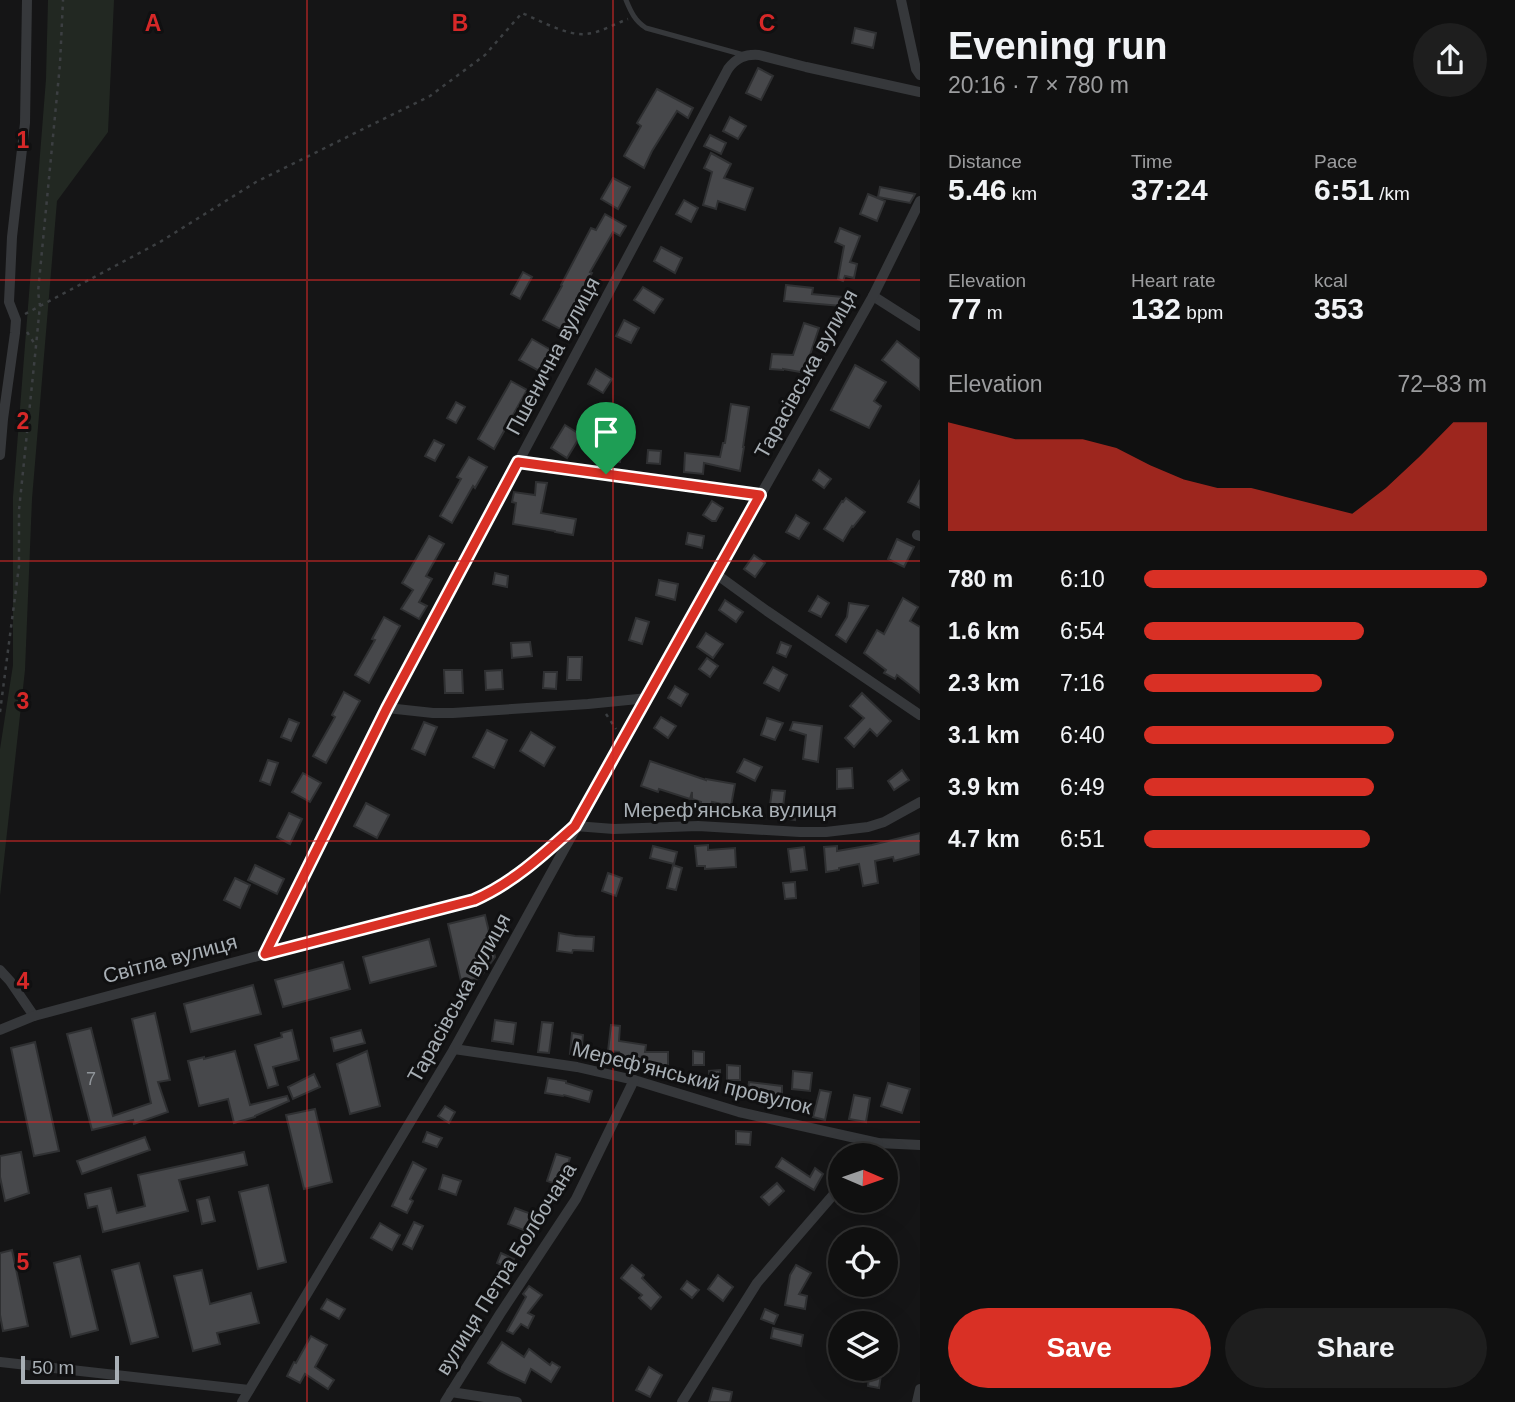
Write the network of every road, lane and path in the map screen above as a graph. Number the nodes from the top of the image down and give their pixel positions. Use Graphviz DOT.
graph roads {
  1 [pos="27,0"];
  2 [pos="63,0"];
  3 [pos="626,0"];
  4 [pos="901,0"];
  5 [pos="634,17"];
  6 [pos="745,56"];
  7 [pos="920,75"];
  8 [pos="920,92"];
  9 [pos="920,201"];
  10 [pos="873,296"];
  11 [pos="0,304"];
  12 [pos="40,305"];
  13 [pos="16,320"];
  14 [pos="920,326"];
  15 [pos="0,455"];
  16 [pos="518,462"];
  17 [pos="760,495"];
  18 [pos="716,573"];
  19 [pos="648,698"];
  20 [pos="588,704"];
  21 [pos="387,708"];
  22 [pos="0,712"];
  23 [pos="920,715"];
  24 [pos="621,745"];
  25 [pos="920,803"];
  26 [pos="575,826"];
  27 [pos="265,954"];
  28 [pos="0,970"];
  29 [pos="34,1016"];
  30 [pos="0,1030"];
  31 [pos="454,1049"];
  32 [pos="634,1080"];
  33 [pos="878,1143"];
  34 [pos="898,1144"];
  35 [pos="920,1145"];
  36 [pos="828,1201"];
  37 [pos="0,1362"];
  38 [pos="920,1389"];
  39 [pos="249,1390"];
  40 [pos="448,1397"];
  41 [pos="242,1402"];
  42 [pos="517,1402"];
  43 [pos="682,1402"];
  44 [pos="917,1402"];
  1 -- 13 [label="street"];
  2 -- 12 [label="path"];
  3 -- 5 [label="lane"];
  4 -- 7 [label="street"];
  5 -- 6 [label="lane"];
  5 -- 12 [label="path"];
  6 -- 8 [label="street"];
  6 -- 16 [label="street, Пшенична вулиця"];
  9 -- 10 [label="street, Тарасівська вулиця"];
  10 -- 14 [label="street"];
  10 -- 17 [label="street, Тарасівська вулиця"];
  11 -- 13 [label="street"];
  12 -- 13 [label="path"];
  12 -- 22 [label="path"];
  13 -- 15 [label="street"];
  16 -- 17 [label="street"];
  16 -- 21 [label="street, Пшенична вулиця"];
  17 -- 18 [label="street, Тарасівська вулиця"];
  18 -- 19 [label="street, Тарасівська вулиця"];
  18 -- 23 [label="street"];
  19 -- 20 [label="street"];
  19 -- 24 [label="street, Тарасівська вулиця"];
  20 -- 21 [label="street"];
  20 -- 24 [label="path"];
  21 -- 27 [label="street, Пшенична вулиця"];
  24 -- 26 [label="street, Тарасівська вулиця"];
  25 -- 26 [label="street, Мереф'янська вулиця"];
  26 -- 27 [label="street, Світла вулиця"];
  26 -- 31 [label="street, Тарасівська вулиця"];
  27 -- 29 [label="street, Світла вулиця"];
  28 -- 29 [label="street"];
  29 -- 30 [label="street, Світла вулиця"];
  31 -- 32 [label="street, Мереф'янський провулок"];
  31 -- 39 [label="street, Тарасівська вулиця"];
  32 -- 33 [label="street, Мереф'янський провулок"];
  32 -- 40 [label="street, вулиця Петра Болбочана"];
  34 -- 35 [label="street, Мереф'янський провулок"];
  36 -- 43 [label="street"];
  37 -- 39 [label="street"];
  38 -- 44 [label="street"];
  39 -- 41 [label="street, Тарасівська вулиця"];
  40 -- 42 [label="street"];
}
